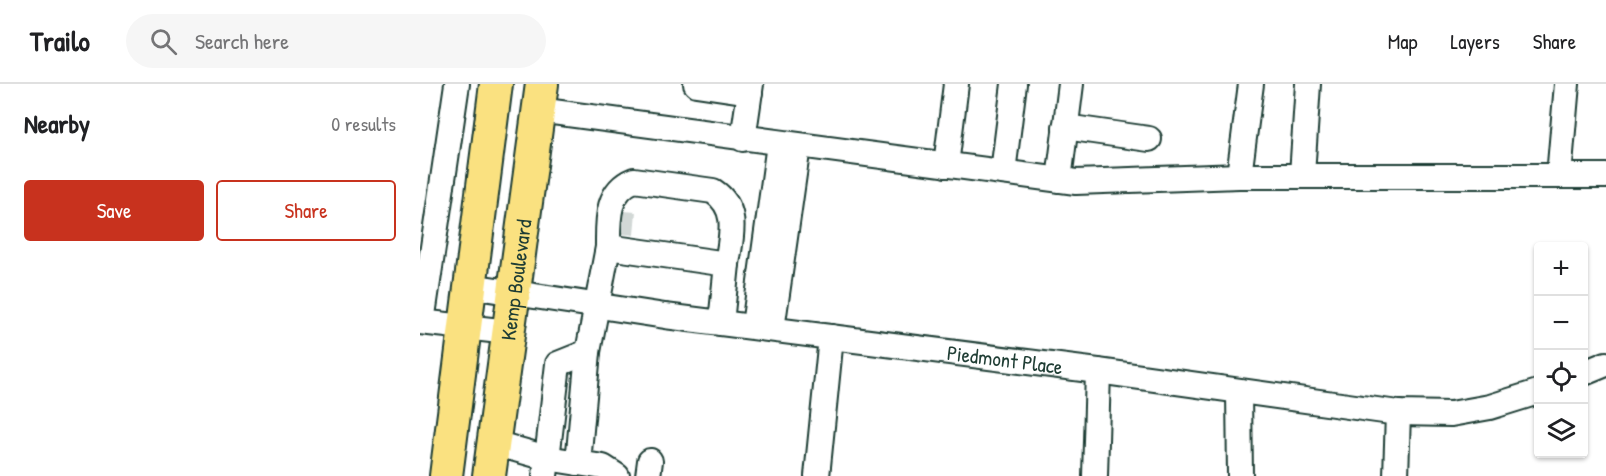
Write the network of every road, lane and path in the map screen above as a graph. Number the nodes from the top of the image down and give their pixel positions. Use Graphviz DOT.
graph roads {
  1 [pos="457,84"];
  2 [pos="496,84"];
  3 [pos="696,84"];
  4 [pos="956,84"];
  5 [pos="1014,84"];
  6 [pos="1071,84"];
  7 [pos="1251,84"];
  8 [pos="1308,84"];
  9 [pos="1567,84"];
  10 [pos="751,88"];
  11 [pos="540,97"];
  12 [pos="1065,127"];
  13 [pos="743,139"];
  14 [pos="1149,139"];
  15 [pos="789,145"];
  16 [pos="946,165"];
  17 [pos="1003,172"];
  18 [pos="1302,175"];
  19 [pos="1239,176"];
  20 [pos="1559,176"];
  21 [pos="1606,176"];
  22 [pos="1059,180"];
  23 [pos="622,185"];
  24 [pos="619,235"];
  25 [pos="727,264"];
  26 [pos="470,286"];
  27 [pos="514,293"];
  28 [pos="599,306"];
  29 [pos="421,322"];
  30 [pos="721,323"];
  31 [pos="465,327"];
  32 [pos="763,328"];
  33 [pos="509,332"];
  34 [pos="831,336"];
  35 [pos="588,352"];
  36 [pos="1606,364"];
  37 [pos="1098,371"];
  38 [pos="1588,371"];
  39 [pos="1239,392"];
  40 [pos="1534,393"];
  41 [pos="1398,413"];
  42 [pos="494,443"];
  43 [pos="578,463"];
  44 [pos="546,467"];
  45 [pos="446,476"];
  46 [pos="489,476"];
  47 [pos="617,476"];
  48 [pos="817,476"];
  49 [pos="1095,476"];
  50 [pos="1240,476"];
  51 [pos="1396,476"];
  1 -- 29 [label="street"];
  2 -- 26 [label="main road, Kemp Boulevard"];
  3 -- 10 [label="street"];
  4 -- 16 [label="street"];
  5 -- 17 [label="street"];
  6 -- 12 [label="street"];
  7 -- 19 [label="street"];
  8 -- 18 [label="street"];
  9 -- 20 [label="street"];
  10 -- 13 [label="street"];
  11 -- 13 [label="street"];
  11 -- 27 [label="main road, Kemp Boulevard"];
  12 -- 14 [label="street"];
  12 -- 22 [label="street"];
  13 -- 15 [label="street"];
  15 -- 16 [label="street"];
  15 -- 32 [label="street"];
  16 -- 17 [label="street"];
  17 -- 22 [label="street"];
  18 -- 19 [label="street"];
  18 -- 20 [label="street"];
  19 -- 22 [label="street"];
  20 -- 21 [label="street"];
  23 -- 24 [label="street"];
  23 -- 24 [label="street"];
  23 -- 25 [label="street"];
  24 -- 25 [label="street"];
  24 -- 28 [label="street"];
  25 -- 30 [label="street"];
  26 -- 27 [label="street, Piedmont Place"];
  26 -- 31 [label="main road, Kemp Boulevard"];
  27 -- 28 [label="street, Piedmont Place"];
  27 -- 33 [label="main road, Kemp Boulevard"];
  28 -- 30 [label="street, Piedmont Place"];
  28 -- 35 [label="street"];
  29 -- 31 [label="street"];
  30 -- 32 [label="street, Piedmont Place"];
  31 -- 33 [label="street"];
  31 -- 45 [label="main road, Kemp Boulevard"];
  32 -- 34 [label="street, Piedmont Place"];
  33 -- 42 [label="main road, Kemp Boulevard"];
  34 -- 37 [label="street, Piedmont Place"];
  34 -- 48 [label="street"];
  35 -- 43 [label="street"];
  35 -- 44 [label="street"];
  36 -- 38 [label="street"];
  37 -- 39 [label="street, Piedmont Place"];
  37 -- 49 [label="street"];
  39 -- 41 [label="street, Piedmont Place"];
  39 -- 50 [label="street"];
  40 -- 41 [label="street, Piedmont Place"];
  41 -- 51 [label="street"];
  42 -- 44 [label="street"];
  42 -- 46 [label="main road, Kemp Boulevard"];
  43 -- 44 [label="street"];
  43 -- 47 [label="street"];
}
